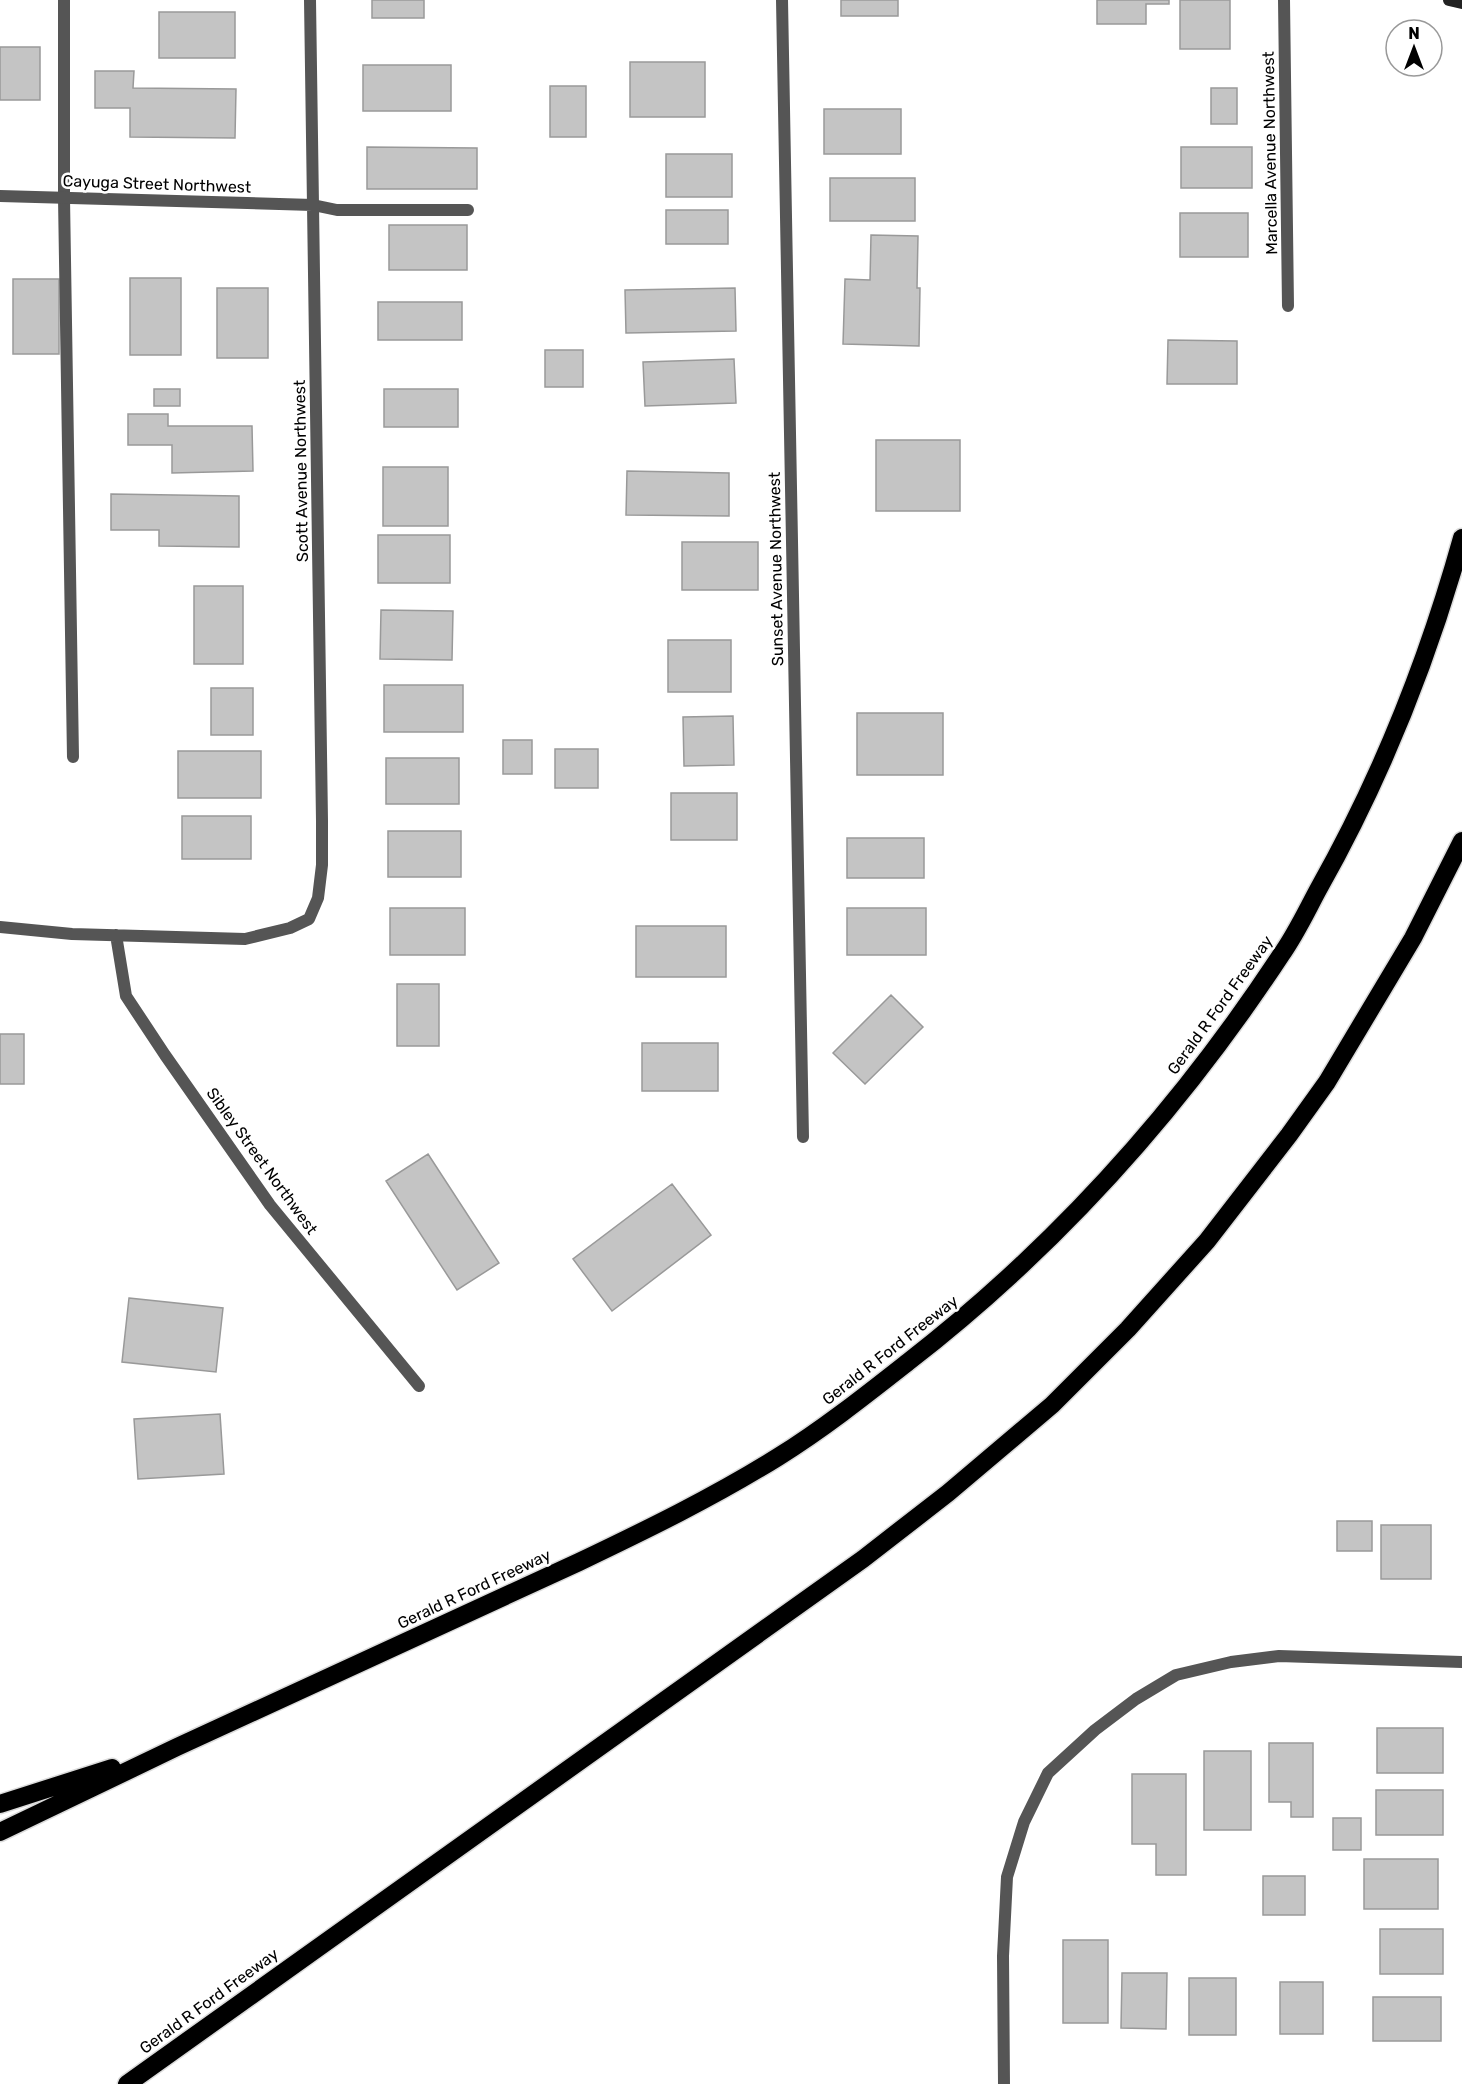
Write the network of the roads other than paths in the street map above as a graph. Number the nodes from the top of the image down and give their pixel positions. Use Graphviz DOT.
graph roads {
  1 [pos="64,0"];
  2 [pos="310,0"];
  3 [pos="782,0"];
  4 [pos="1284,0"];
  5 [pos="1449,0"];
  6 [pos="1462,3"];
  7 [pos="0,196"];
  8 [pos="64,198"];
  9 [pos="313,205"];
  10 [pos="468,210"];
  11 [pos="1288,306"];
  12 [pos="1462,538"];
  13 [pos="73,757"];
  14 [pos="1462,841"];
  15 [pos="0,927"];
  16 [pos="116,935"];
  17 [pos="803,1137"];
  18 [pos="419,1386"];
  19 [pos="1462,1662"];
  20 [pos="177,1747"];
  21 [pos="0,1804"];
  22 [pos="0,1832"];
  23 [pos="127,2084"];
  24 [pos="1004,2084"];
  1 -- 8 [label="street"];
  2 -- 9 [label="street, Scott Avenue Northwest"];
  3 -- 17 [label="street, Sunset Avenue Northwest"];
  4 -- 11 [label="street, Marcella Avenue Northwest"];
  5 -- 6 [label="main road"];
  7 -- 8 [label="street, Cayuga Street Northwest"];
  8 -- 9 [label="street, Cayuga Street Northwest"];
  8 -- 13 [label="street"];
  9 -- 10 [label="street, Cayuga Street Northwest"];
  9 -- 16 [label="street, Scott Avenue Northwest"];
  12 -- 20 [label="highway, Gerald R Ford Freeway"];
  14 -- 23 [label="highway, Gerald R Ford Freeway"];
  15 -- 16 [label="street"];
  16 -- 18 [label="street, Sibley Street Northwest"];
  19 -- 24 [label="street"];
  20 -- 21 [label="highway"];
  20 -- 22 [label="highway, Gerald R Ford Freeway"];
}
